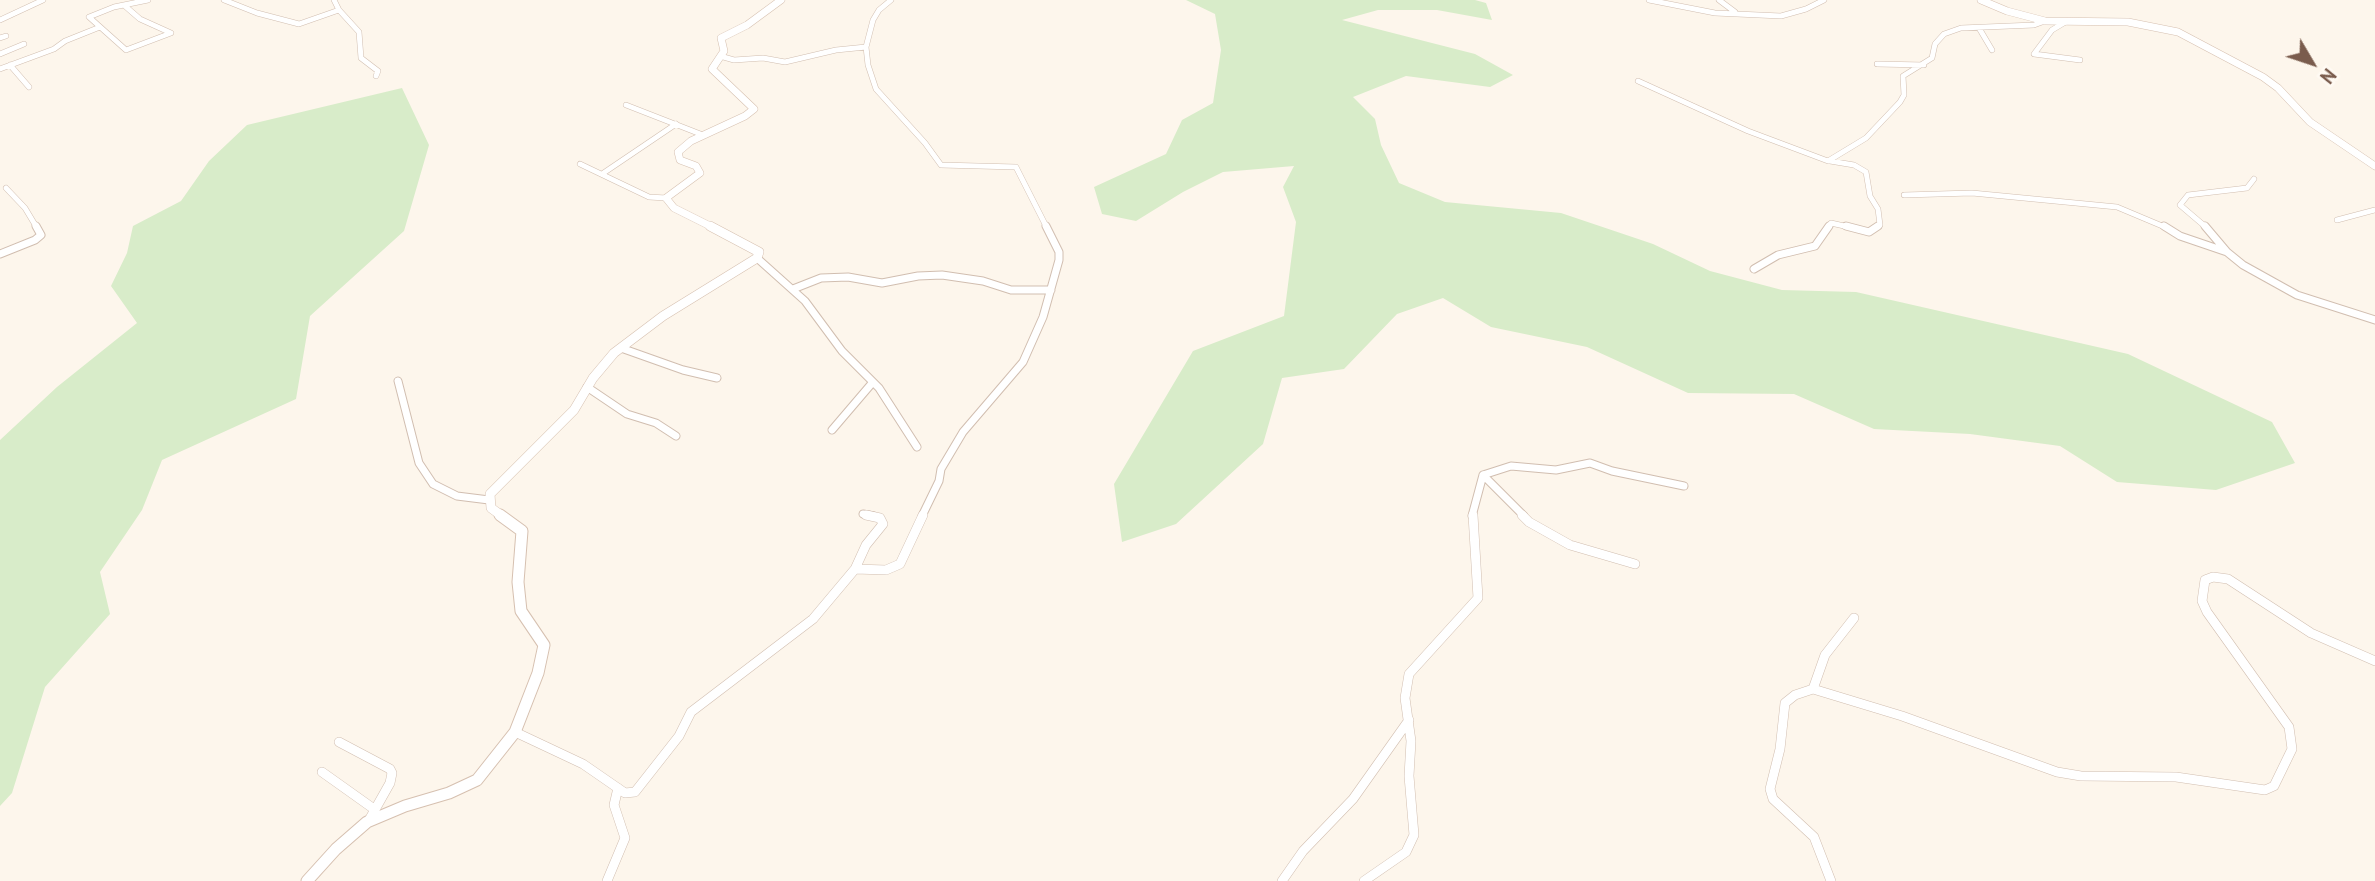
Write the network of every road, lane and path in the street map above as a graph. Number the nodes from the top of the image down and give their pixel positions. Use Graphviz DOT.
graph roads {
  1 [pos="43,0"];
  2 [pos="148,0"];
  3 [pos="224,0"];
  4 [pos="334,0"];
  5 [pos="781,0"];
  6 [pos="891,0"];
  7 [pos="1649,0"];
  8 [pos="1719,0"];
  9 [pos="1824,0"];
  10 [pos="1981,0"];
  11 [pos="125,6"];
  12 [pos="339,10"];
  13 [pos="1736,13"];
  14 [pos="0,20"];
  15 [pos="2045,21"];
  16 [pos="2067,21"];
  17 [pos="100,27"];
  18 [pos="1979,28"];
  19 [pos="6,36"];
  20 [pos="0,38"];
  21 [pos="24,44"];
  22 [pos="866,47"];
  23 [pos="1992,50"];
  24 [pos="0,54"];
  25 [pos="720,56"];
  26 [pos="2080,60"];
  27 [pos="1877,64"];
  28 [pos="10,65"];
  29 [pos="1925,65"];
  30 [pos="0,69"];
  31 [pos="376,76"];
  32 [pos="1638,81"];
  33 [pos="29,87"];
  34 [pos="626,105"];
  35 [pos="676,124"];
  36 [pos="703,135"];
  37 [pos="1830,160"];
  38 [pos="580,164"];
  39 [pos="2375,166"];
  40 [pos="602,174"];
  41 [pos="2254,180"];
  42 [pos="6,188"];
  43 [pos="1904,195"];
  44 [pos="666,198"];
  45 [pos="2375,209"];
  46 [pos="2337,220"];
  47 [pos="2227,252"];
  48 [pos="0,254"];
  49 [pos="757,258"];
  50 [pos="1754,269"];
  51 [pos="793,289"];
  52 [pos="1051,290"];
  53 [pos="2375,320"];
  54 [pos="621,348"];
  55 [pos="717,378"];
  56 [pos="398,381"];
  57 [pos="873,382"];
  58 [pos="587,387"];
  59 [pos="832,430"];
  60 [pos="676,436"];
  61 [pos="918,447"];
  62 [pos="1483,475"];
  63 [pos="1684,486"];
  64 [pos="489,500"];
  65 [pos="863,514"];
  66 [pos="1635,564"];
  67 [pos="855,569"];
  68 [pos="1854,618"];
  69 [pos="2375,661"];
  70 [pos="1813,689"];
  71 [pos="1409,720"];
  72 [pos="514,732"];
  73 [pos="339,742"];
  74 [pos="322,772"];
  75 [pos="618,788"];
  76 [pos="374,809"];
  77 [pos="368,822"];
  78 [pos="307,881"];
  79 [pos="607,881"];
  80 [pos="1282,881"];
  81 [pos="1364,881"];
  82 [pos="1831,881"];
  1 -- 14 [label="street"];
  2 -- 11 [label="street"];
  3 -- 12 [label="street"];
  4 -- 12 [label="street"];
  5 -- 25 [label="street"];
  6 -- 22 [label="street"];
  7 -- 13 [label="street"];
  8 -- 13 [label="street"];
  9 -- 13 [label="street"];
  10 -- 15 [label="street"];
  11 -- 17 [label="street"];
  11 -- 17 [label="street"];
  12 -- 31 [label="street"];
  15 -- 16 [label="street"];
  15 -- 18 [label="street"];
  16 -- 26 [label="street"];
  16 -- 39 [label="street"];
  17 -- 28 [label="street"];
  18 -- 23 [label="street"];
  18 -- 29 [label="street"];
  19 -- 20 [label="street"];
  21 -- 24 [label="street"];
  22 -- 25 [label="street"];
  22 -- 52 [label="street"];
  25 -- 36 [label="street"];
  27 -- 29 [label="street"];
  28 -- 30 [label="street"];
  28 -- 33 [label="street"];
  29 -- 37 [label="street"];
  32 -- 37 [label="street"];
  34 -- 35 [label="street"];
  35 -- 36 [label="street"];
  35 -- 40 [label="street"];
  36 -- 44 [label="street"];
  37 -- 50 [label="street"];
  38 -- 40 [label="street"];
  40 -- 44 [label="street"];
  41 -- 47 [label="street"];
  42 -- 48 [label="street"];
  43 -- 47 [label="street"];
  44 -- 49 [label="street"];
  45 -- 46 [label="street"];
  47 -- 53 [label="street"];
  49 -- 51 [label="street"];
  49 -- 54 [label="street"];
  51 -- 52 [label="street"];
  51 -- 57 [label="street"];
  52 -- 67 [label="street"];
  54 -- 55 [label="street"];
  54 -- 58 [label="street"];
  56 -- 64 [label="street"];
  57 -- 59 [label="street"];
  57 -- 61 [label="street"];
  58 -- 60 [label="street"];
  58 -- 64 [label="street"];
  62 -- 63 [label="street"];
  62 -- 66 [label="street"];
  62 -- 71 [label="street"];
  64 -- 72 [label="street"];
  65 -- 67 [label="street"];
  67 -- 75 [label="street"];
  68 -- 70 [label="street"];
  69 -- 70 [label="street"];
  70 -- 82 [label="street"];
  71 -- 80 [label="street"];
  71 -- 81 [label="street"];
  72 -- 75 [label="street"];
  72 -- 77 [label="street"];
  73 -- 76 [label="street"];
  74 -- 76 [label="street"];
  75 -- 79 [label="street"];
  76 -- 77 [label="street"];
  77 -- 78 [label="street"];
}
